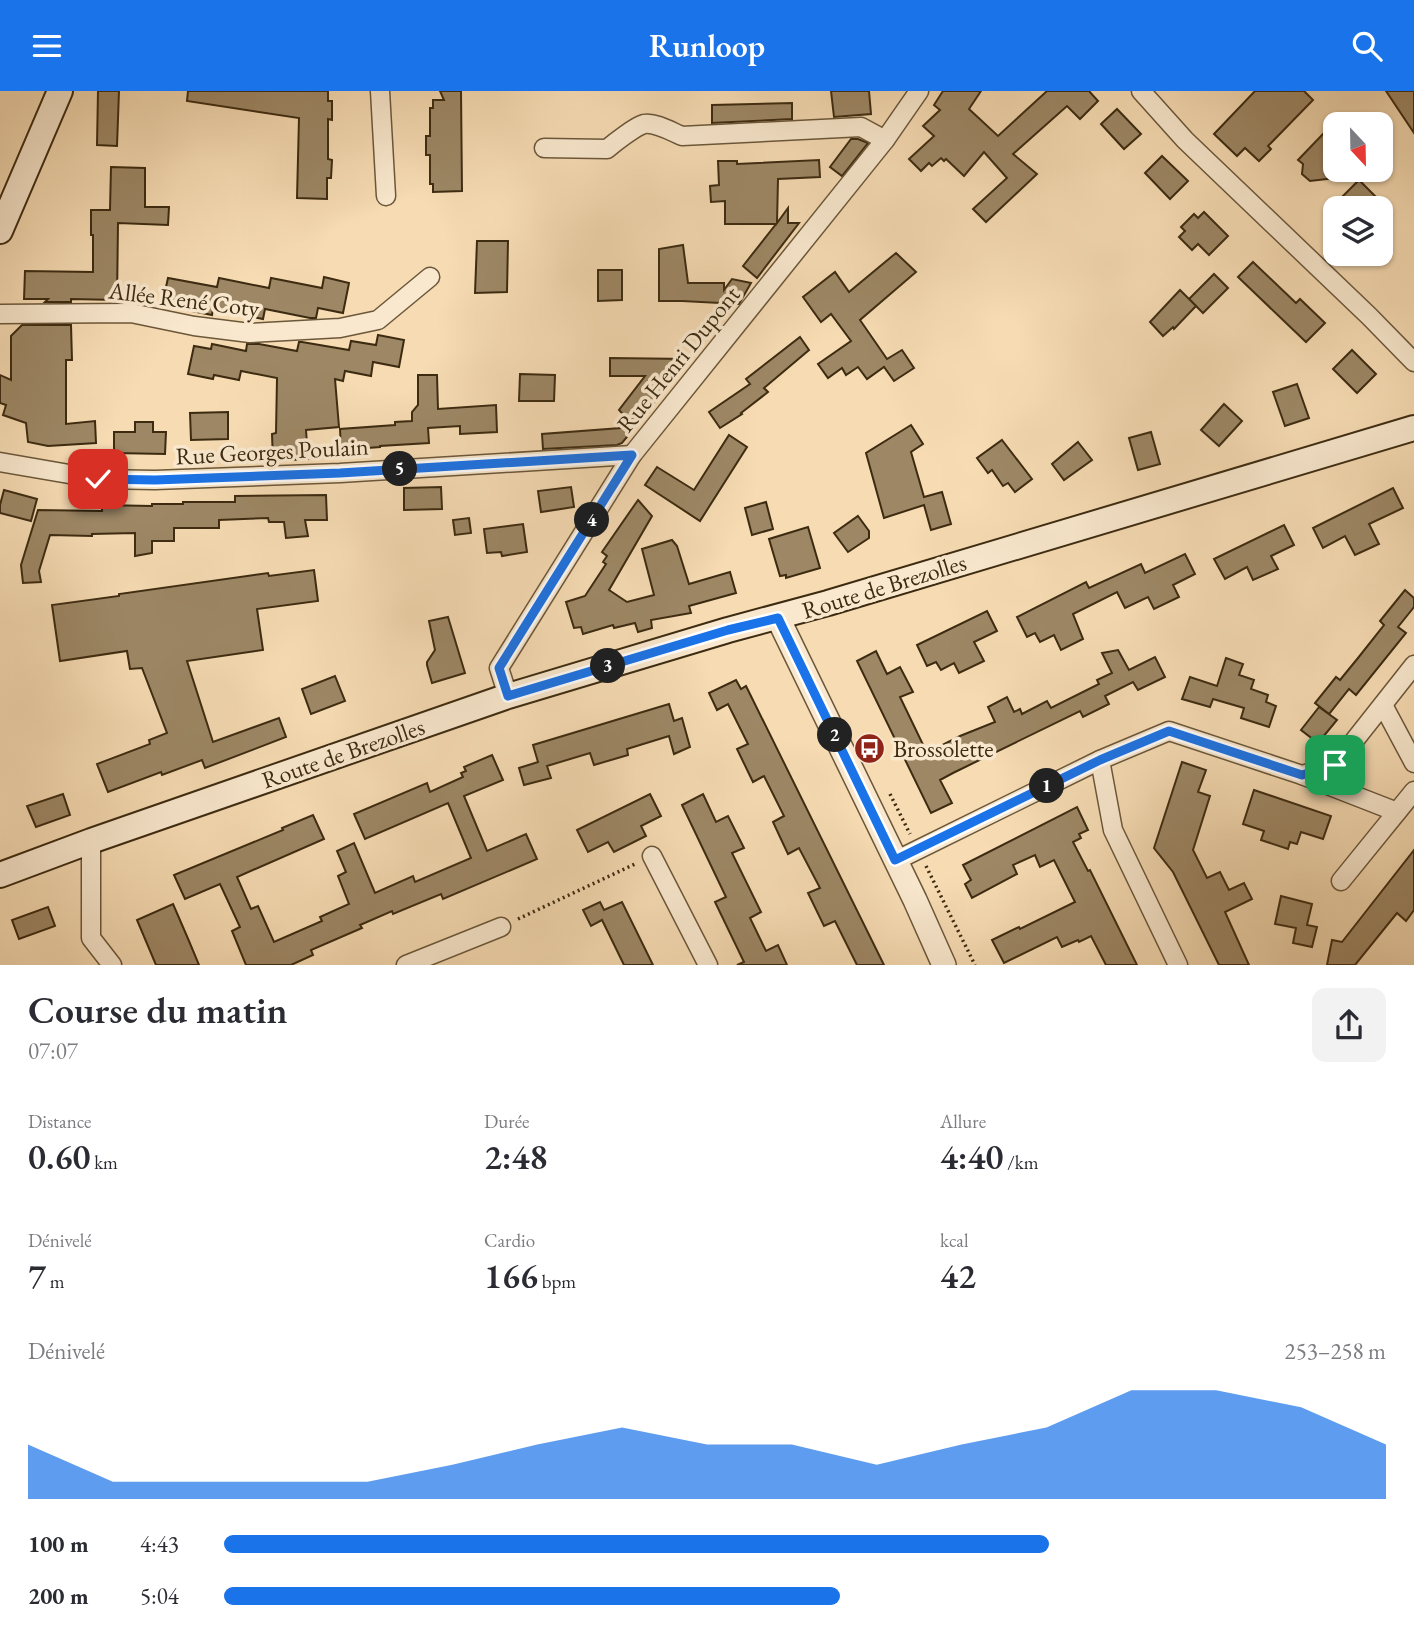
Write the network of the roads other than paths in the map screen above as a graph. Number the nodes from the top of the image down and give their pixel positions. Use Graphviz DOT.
graph roads {
  1 [pos="60,91"];
  2 [pos="380,91"];
  3 [pos="919,91"];
  4 [pos="1141,91"];
  5 [pos="885,140"];
  6 [pos="544,148"];
  7 [pos="386,196"];
  8 [pos="0,231"];
  9 [pos="429,277"];
  10 [pos="0,314"];
  11 [pos="1414,362"];
  12 [pos="1414,428"];
  13 [pos="632,455"];
  14 [pos="0,463"];
  15 [pos="778,618"];
  16 [pos="1414,665"];
  17 [pos="508,696"];
  18 [pos="1383,705"];
  19 [pos="1100,760"];
  20 [pos="1414,763"];
  21 [pos="1302,775"];
  22 [pos="1414,791"];
  23 [pos="1397,812"];
  24 [pos="91,841"];
  25 [pos="652,856"];
  26 [pos="895,860"];
  27 [pos="0,875"];
  28 [pos="1341,881"];
  29 [pos="501,927"];
  30 [pos="112,965"];
  31 [pos="406,965"];
  32 [pos="708,965"];
  33 [pos="944,965"];
  34 [pos="1178,965"];
  1 -- 8 [label="main road"];
  2 -- 7 [label="street"];
  3 -- 5 [label="street, Rue Henri Dupont"];
  4 -- 11 [label="street"];
  5 -- 6 [label="street"];
  5 -- 13 [label="street, Rue Henri Dupont"];
  9 -- 10 [label="street, Allée René Coty"];
  12 -- 15 [label="main road, Route de Brezolles"];
  13 -- 14 [label="street, Rue Georges Poulain"];
  13 -- 17 [label="street, Rue Henri Dupont"];
  15 -- 17 [label="main road, Route de Brezolles"];
  15 -- 26 [label="street"];
  16 -- 18 [label="street"];
  17 -- 24 [label="main road, Route de Brezolles"];
  18 -- 20 [label="street"];
  18 -- 21 [label="street"];
  19 -- 21 [label="street"];
  19 -- 26 [label="street"];
  19 -- 34 [label="street"];
  21 -- 23 [label="street"];
  22 -- 23 [label="street"];
  23 -- 28 [label="street"];
  24 -- 27 [label="main road, Route de Brezolles"];
  24 -- 30 [label="street"];
  25 -- 32 [label="street"];
  26 -- 33 [label="street"];
  29 -- 31 [label="street"];
}
